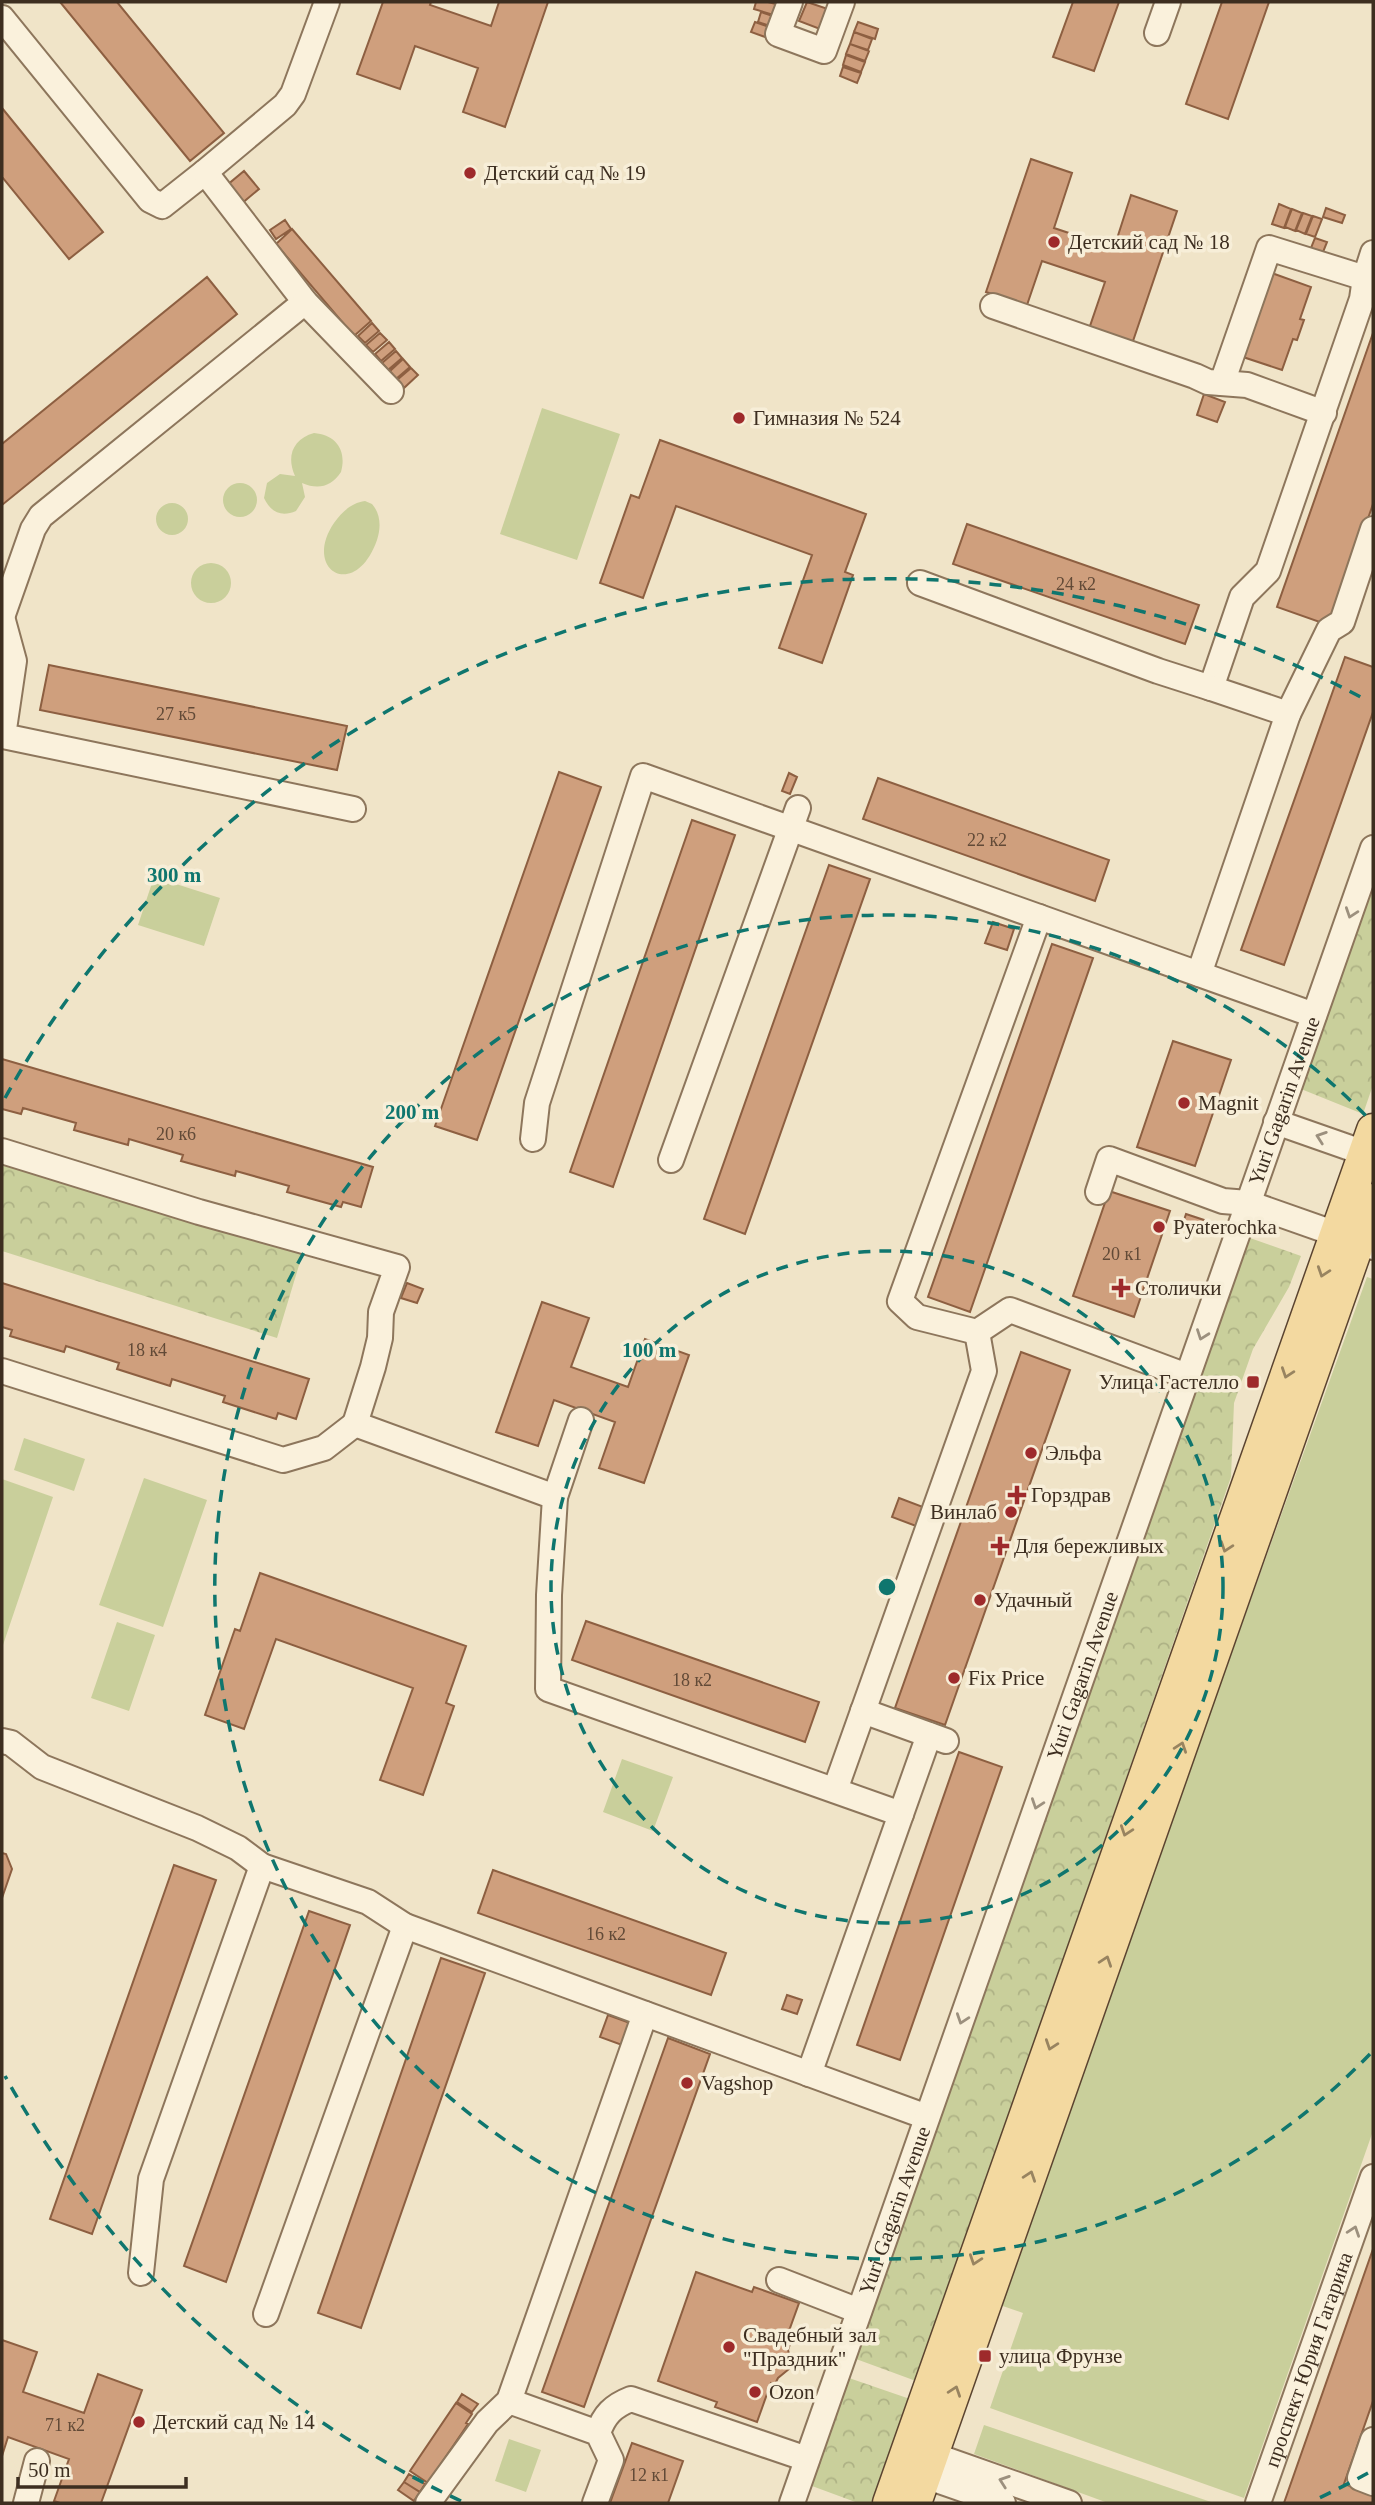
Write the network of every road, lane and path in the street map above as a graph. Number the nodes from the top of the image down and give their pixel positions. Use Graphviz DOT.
graph roads {
  1 [pos="327,2"];
  2 [pos="790,2"];
  3 [pos="842,2"];
  4 [pos="1168,2"];
  5 [pos="2,18"];
  6 [pos="1157,33"];
  7 [pos="205,172"];
  8 [pos="1373,253"];
  9 [pos="1365,278"];
  10 [pos="305,302"];
  11 [pos="993,306"];
  12 [pos="1223,383"];
  13 [pos="391,391"];
  14 [pos="1324,414"];
  15 [pos="1373,529"];
  16 [pos="920,583"];
  17 [pos="2,617"];
  18 [pos="1211,688"];
  19 [pos="1288,714"];
  20 [pos="353,808"];
  21 [pos="794,818"];
  22 [pos="1373,848"];
  23 [pos="1039,917"];
  24 [pos="1199,974"];
  25 [pos="1314,1015"];
  26 [pos="1276,1122"];
  27 [pos="533,1139"];
  28 [pos="1371,1146"];
  29 [pos="2,1152"];
  30 [pos="671,1160"];
  31 [pos="1098,1192"];
  32 [pos="1373,1200"];
  33 [pos="1248,1203"];
  34 [pos="1356,1241"];
  35 [pos="977,1332"];
  36 [pos="2,1371"];
  37 [pos="1187,1377"];
  38 [pos="581,1420"];
  39 [pos="355,1424"];
  40 [pos="555,1497"];
  41 [pos="863,1711"];
  42 [pos="2,1741"];
  43 [pos="835,1790"];
  44 [pos="901,1814"];
  45 [pos="262,1867"];
  46 [pos="405,1926"];
  47 [pos="645,2014"];
  48 [pos="809,2074"];
  49 [pos="927,2117"];
  50 [pos="1373,2177"];
  51 [pos="141,2273"];
  52 [pos="779,2280"];
  53 [pos="859,2311"];
  54 [pos="265,2314"];
  55 [pos="509,2401"];
  56 [pos="598,2432"];
  57 [pos="1373,2440"];
  58 [pos="807,2459"];
  59 [pos="37,2461"];
  60 [pos="920,2473"];
  61 [pos="1373,2483"];
  62 [pos="26,2503"];
  63 [pos="428,2503"];
  64 [pos="596,2503"];
  65 [pos="792,2503"];
  66 [pos="889,2503"];
  67 [pos="1003,2503"];
  68 [pos="1069,2503"];
  69 [pos="1258,2503"];
  1 -- 7 [label="street"];
  2 -- 3 [label="street"];
  4 -- 6 [label="street"];
  5 -- 7 [label="street"];
  7 -- 10 [label="street"];
  8 -- 9 [label="street"];
  9 -- 12 [label="street"];
  9 -- 14 [label="street"];
  10 -- 13 [label="street"];
  10 -- 17 [label="street"];
  11 -- 12 [label="street"];
  12 -- 14 [label="street"];
  14 -- 18 [label="street"];
  15 -- 19 [label="street"];
  16 -- 18 [label="street"];
  17 -- 20 [label="street"];
  18 -- 19 [label="street"];
  19 -- 24 [label="street"];
  21 -- 23 [label="street"];
  21 -- 27 [label="street"];
  21 -- 30 [label="street"];
  22 -- 25 [label="street, Yuri Gagarin Avenue, one-way"];
  23 -- 24 [label="street"];
  23 -- 35 [label="street"];
  24 -- 25 [label="street"];
  25 -- 26 [label="street, Yuri Gagarin Avenue"];
  28 -- 26 [label="street, one-way"];
  26 -- 33 [label="street, Yuri Gagarin Avenue"];
  28 -- 34 [label="main road"];
  29 -- 39 [label="street"];
  31 -- 33 [label="street"];
  32 -- 34 [label="main road"];
  33 -- 34 [label="street"];
  33 -- 37 [label="street, Yuri Gagarin Avenue, one-way"];
  34 -- 60 [label="main road"];
  35 -- 37 [label="street"];
  35 -- 41 [label="street"];
  36 -- 39 [label="street"];
  37 -- 49 [label="street, Yuri Gagarin Avenue, one-way"];
  38 -- 40 [label="street"];
  39 -- 40 [label="street"];
  40 -- 43 [label="street"];
  41 -- 43 [label="street"];
  41 -- 44 [label="street"];
  42 -- 45 [label="street"];
  43 -- 44 [label="street"];
  44 -- 48 [label="street"];
  45 -- 46 [label="street"];
  45 -- 51 [label="street"];
  46 -- 47 [label="street"];
  46 -- 54 [label="street"];
  47 -- 48 [label="street"];
  47 -- 55 [label="street"];
  48 -- 49 [label="street"];
  49 -- 53 [label="street, Yuri Gagarin Avenue"];
  69 -- 50 [label="street, проспект Юрия Гагарина, one-way"];
  52 -- 53 [label="street"];
  53 -- 58 [label="street, Yuri Gagarin Avenue"];
  55 -- 56 [label="street"];
  55 -- 63 [label="street"];
  56 -- 58 [label="street"];
  56 -- 64 [label="street"];
  57 -- 61 [label="street"];
  58 -- 65 [label="street, Yuri Gagarin Avenue"];
  59 -- 62 [label="street"];
  60 -- 66 [label="main road"];
  60 -- 67 [label="street"];
  68 -- 60 [label="street, one-way"];
}
